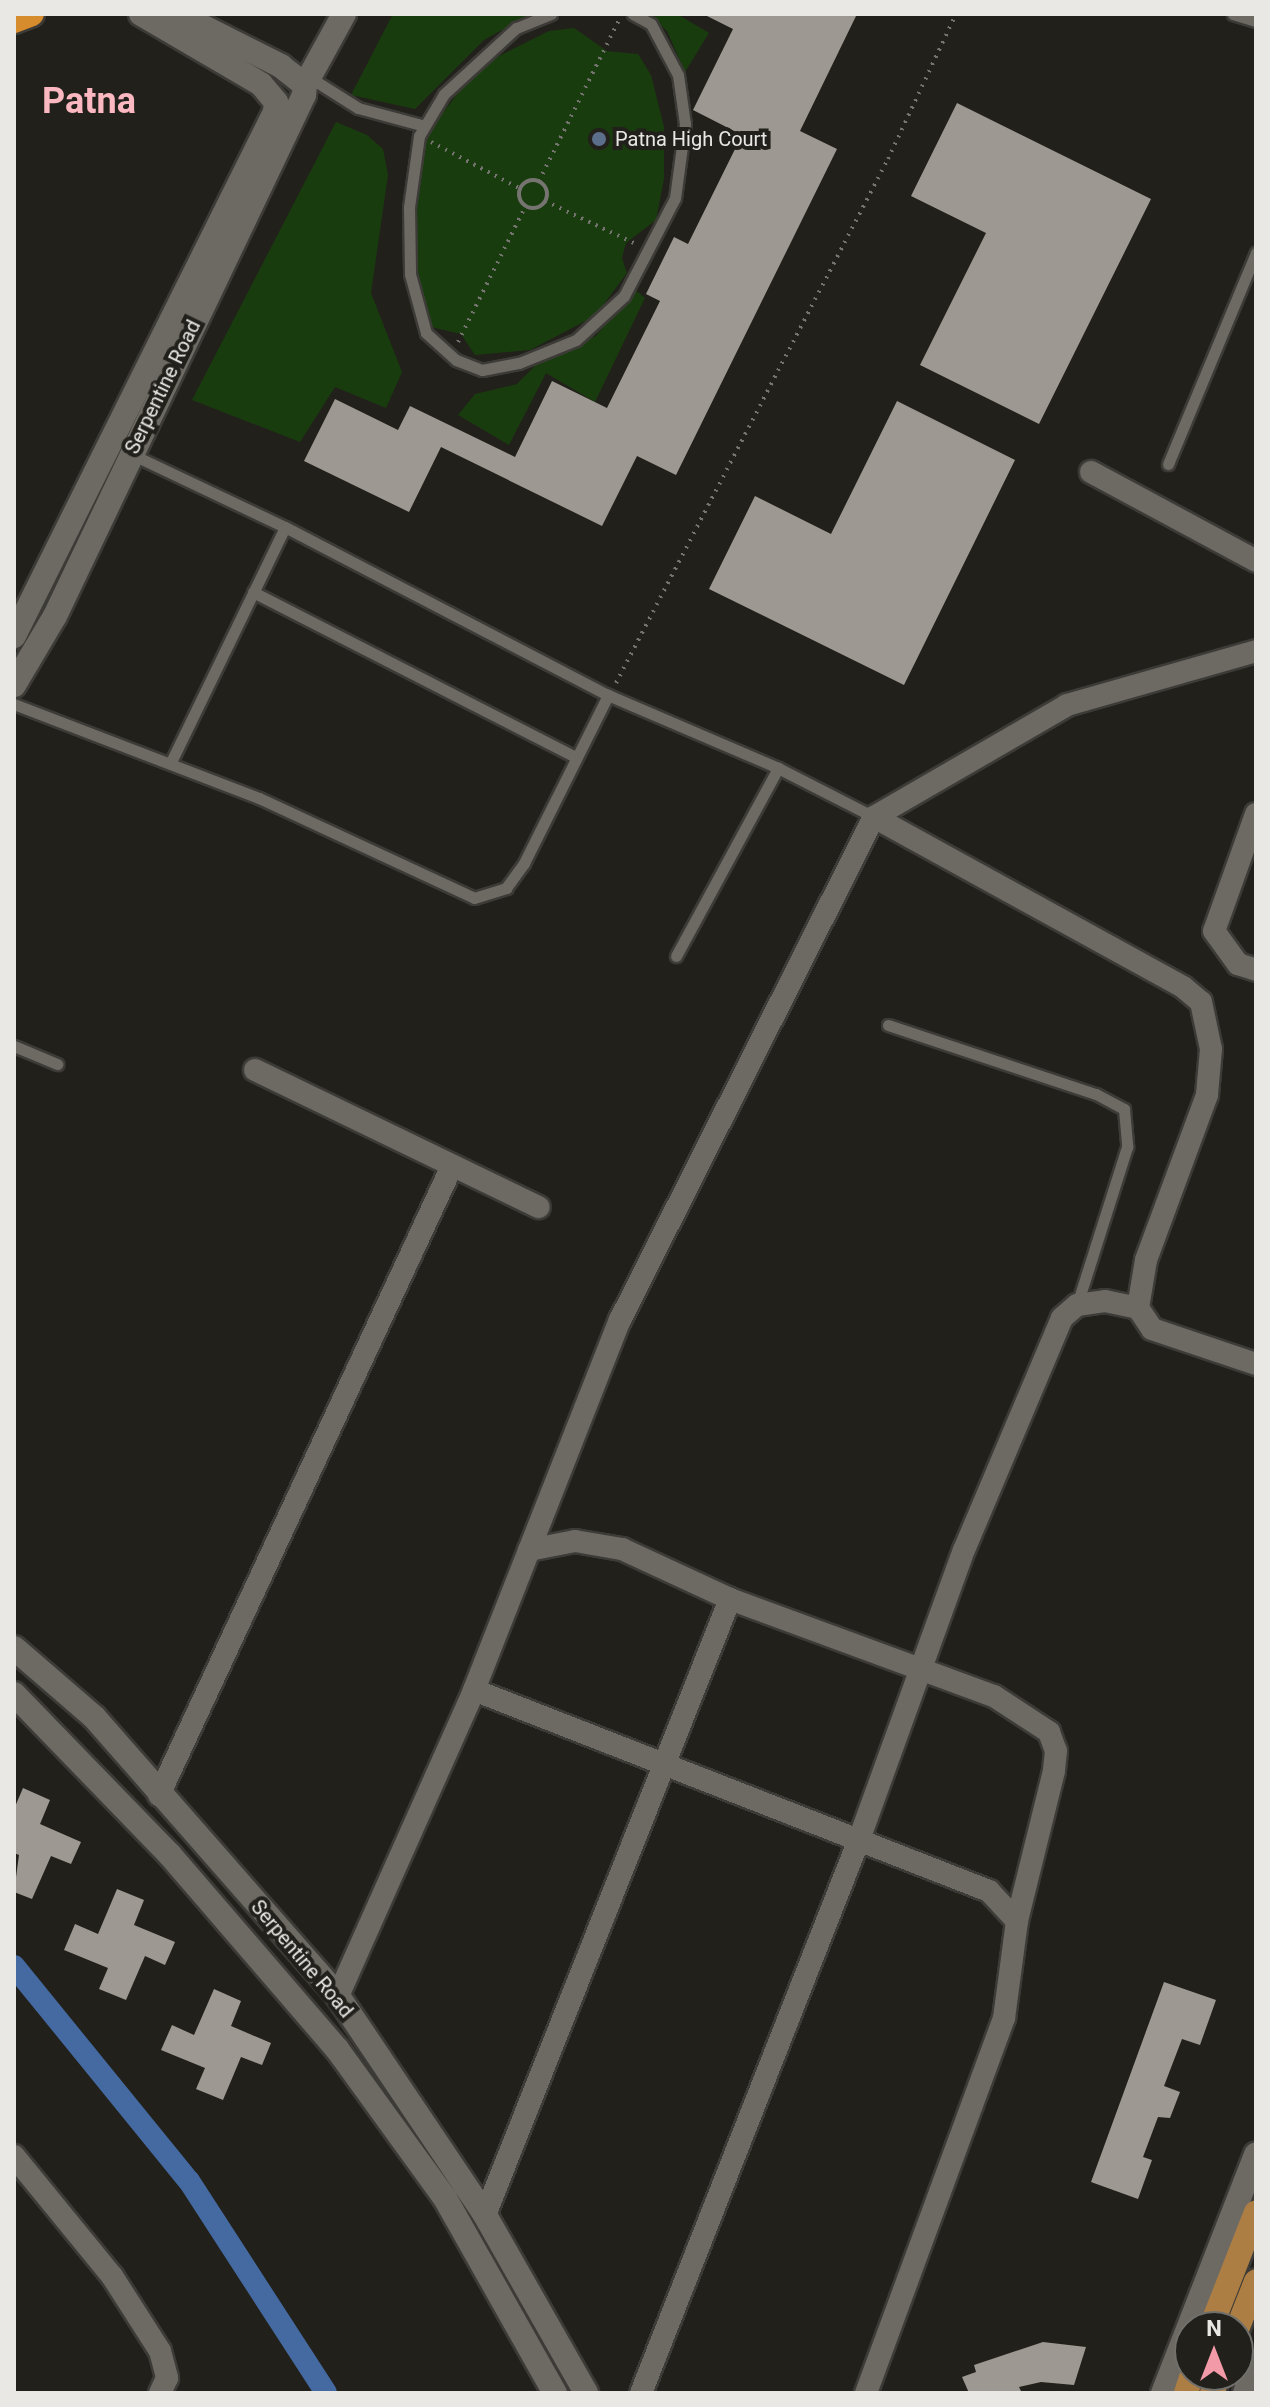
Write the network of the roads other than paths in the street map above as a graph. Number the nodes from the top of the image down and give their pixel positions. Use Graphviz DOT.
graph roads {
  1 [pos="32,14"];
  2 [pos="141,14"];
  3 [pos="178,14"];
  4 [pos="344,14"];
  5 [pos="551,14"];
  6 [pos="633,14"];
  7 [pos="1233,14"];
  8 [pos="14,21"];
  9 [pos="1256,21"];
  10 [pos="307,81"];
  11 [pos="422,131"];
  12 [pos="1256,253"];
  13 [pos="120,450"];
  14 [pos="1168,464"];
  15 [pos="1091,472"];
  16 [pos="285,527"];
  17 [pos="1256,561"];
  18 [pos="253,592"];
  19 [pos="14,636"];
  20 [pos="1256,651"];
  21 [pos="14,685"];
  22 [pos="608,695"];
  23 [pos="14,704"];
  24 [pos="575,757"];
  25 [pos="171,762"];
  26 [pos="778,768"];
  27 [pos="1256,814"];
  28 [pos="874,817"];
  29 [pos="676,956"];
  30 [pos="1256,970"];
  31 [pos="888,1025"];
  32 [pos="14,1046"];
  33 [pos="57,1064"];
  34 [pos="255,1070"];
  35 [pos="452,1166"];
  36 [pos="539,1207"];
  37 [pos="1077,1305"];
  38 [pos="1138,1308"];
  39 [pos="1256,1364"];
  40 [pos="529,1550"];
  41 [pos="730,1599"];
  42 [pos="14,1648"];
  43 [pos="925,1667"];
  44 [pos="474,1690"];
  45 [pos="14,1694"];
  46 [pos="665,1762"];
  47 [pos="159,1795"];
  48 [pos="860,1837"];
  49 [pos="1017,1921"];
  50 [pos="338,1996"];
  51 [pos="1256,2154"];
  52 [pos="16,2161"];
  53 [pos="1256,2212"];
  54 [pos="485,2215"];
  55 [pos="1256,2281"];
  56 [pos="1217,2311"];
  57 [pos="1244,2311"];
  58 [pos="1256,2364"];
  59 [pos="160,2393"];
  60 [pos="555,2393"];
  61 [pos="586,2393"];
  62 [pos="641,2393"];
  63 [pos="866,2393"];
  64 [pos="1163,2393"];
  65 [pos="1245,2393"];
  1 -- 8 [label="highway"];
  2 -- 13 [label="street"];
  3 -- 10 [label="street"];
  4 -- 10 [label="street, Serpentine Road"];
  5 -- 11 [label="lane"];
  6 -- 11 [label="lane"];
  7 -- 9 [label="lane"];
  10 -- 11 [label="lane"];
  10 -- 13 [label="street, Serpentine Road"];
  12 -- 14 [label="lane"];
  13 -- 16 [label="lane"];
  13 -- 19 [label="street"];
  13 -- 21 [label="street, Serpentine Road"];
  15 -- 17 [label="street"];
  16 -- 18 [label="lane"];
  16 -- 22 [label="lane"];
  18 -- 24 [label="lane"];
  18 -- 25 [label="lane"];
  20 -- 28 [label="street"];
  22 -- 24 [label="lane"];
  22 -- 26 [label="lane"];
  23 -- 25 [label="lane"];
  24 -- 25 [label="lane"];
  26 -- 28 [label="lane"];
  26 -- 29 [label="lane"];
  27 -- 30 [label="street"];
  28 -- 38 [label="street"];
  28 -- 40 [label="street"];
  31 -- 37 [label="lane"];
  32 -- 33 [label="lane"];
  34 -- 35 [label="street"];
  35 -- 36 [label="street"];
  35 -- 47 [label="street"];
  37 -- 38 [label="street"];
  37 -- 43 [label="street"];
  38 -- 39 [label="street"];
  40 -- 41 [label="street"];
  40 -- 44 [label="street"];
  41 -- 43 [label="street"];
  41 -- 46 [label="street"];
  42 -- 47 [label="street, Serpentine Road"];
  43 -- 48 [label="street"];
  43 -- 49 [label="street"];
  44 -- 46 [label="street"];
  44 -- 50 [label="street"];
  45 -- 60 [label="street"];
  46 -- 48 [label="street"];
  46 -- 54 [label="street"];
  47 -- 50 [label="street, Serpentine Road"];
  48 -- 49 [label="street"];
  48 -- 62 [label="street"];
  49 -- 63 [label="street"];
  50 -- 54 [label="street, Serpentine Road"];
  51 -- 64 [label="street"];
  52 -- 59 [label="street"];
  53 -- 56 [label="main road"];
  54 -- 61 [label="street, Serpentine Road"];
  55 -- 57 [label="main road"];
  58 -- 65 [label="street"];
}
